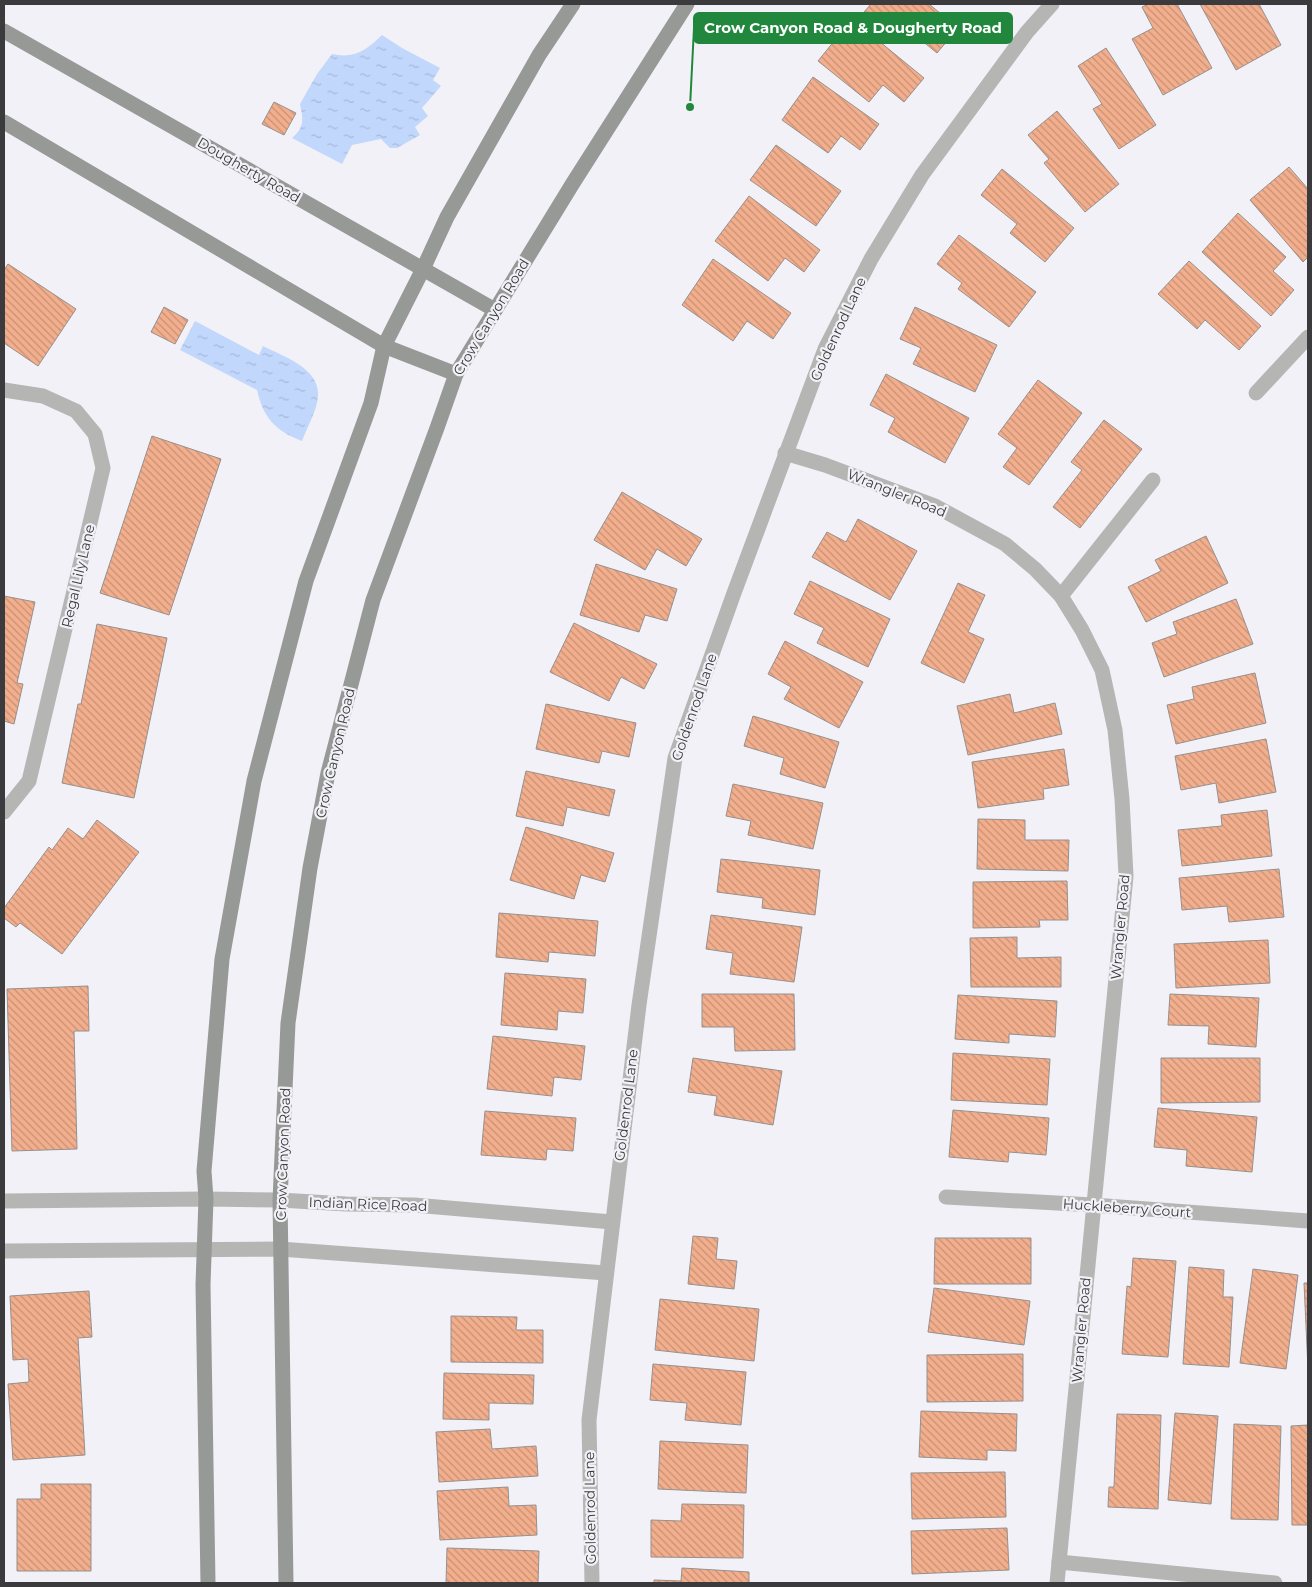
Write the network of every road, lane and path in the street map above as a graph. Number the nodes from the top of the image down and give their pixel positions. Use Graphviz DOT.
graph roads {
  1 [pos="573,4"];
  2 [pos="687,4"];
  3 [pos="1052,4"];
  4 [pos="4,30"];
  5 [pos="4,122"];
  6 [pos="423,269"];
  7 [pos="494,310"];
  8 [pos="1308,337"];
  9 [pos="384,346"];
  10 [pos="456,374"];
  11 [pos="4,390"];
  12 [pos="1256,393"];
  13 [pos="786,453"];
  14 [pos="1153,480"];
  15 [pos="1061,596"];
  16 [pos="4,812"];
  17 [pos="946,1197"];
  18 [pos="206,1199"];
  19 [pos="280,1200"];
  20 [pos="4,1201"];
  21 [pos="1093,1205"];
  22 [pos="1308,1221"];
  23 [pos="612,1222"];
  24 [pos="204,1249"];
  25 [pos="280,1249"];
  26 [pos="4,1251"];
  27 [pos="606,1273"];
  28 [pos="1059,1562"];
  29 [pos="1275,1582"];
  30 [pos="208,1583"];
  31 [pos="286,1583"];
  32 [pos="592,1583"];
  33 [pos="1057,1583"];
  1 -- 6 [label="main road"];
  2 -- 7 [label="main road, Crow Canyon Road"];
  3 -- 13 [label="street, Goldenrod Lane"];
  4 -- 6 [label="main road, Dougherty Road"];
  5 -- 9 [label="main road"];
  6 -- 7 [label="main road, Dougherty Road"];
  6 -- 9 [label="main road"];
  7 -- 10 [label="main road, Crow Canyon Road"];
  8 -- 12 [label="street"];
  9 -- 10 [label="main road"];
  9 -- 18 [label="main road"];
  10 -- 19 [label="main road, Crow Canyon Road"];
  11 -- 16 [label="street, Regal Lily Lane"];
  13 -- 15 [label="street, Wrangler Road"];
  13 -- 23 [label="street, Goldenrod Lane"];
  14 -- 15 [label="street"];
  15 -- 21 [label="street, Wrangler Road"];
  17 -- 21 [label="street, Huckleberry Court"];
  18 -- 19 [label="street, Indian Rice Road"];
  18 -- 20 [label="street, Indian Rice Road"];
  18 -- 24 [label="main road"];
  19 -- 23 [label="street, Indian Rice Road"];
  19 -- 25 [label="main road, Crow Canyon Road"];
  21 -- 22 [label="street, Huckleberry Court"];
  21 -- 28 [label="street, Wrangler Road"];
  23 -- 27 [label="street, Goldenrod Lane"];
  24 -- 25 [label="street"];
  24 -- 26 [label="street"];
  24 -- 30 [label="main road"];
  25 -- 27 [label="street"];
  25 -- 31 [label="main road, Crow Canyon Road"];
  27 -- 32 [label="street, Goldenrod Lane"];
  28 -- 29 [label="street"];
  28 -- 33 [label="street, Wrangler Road"];
}
